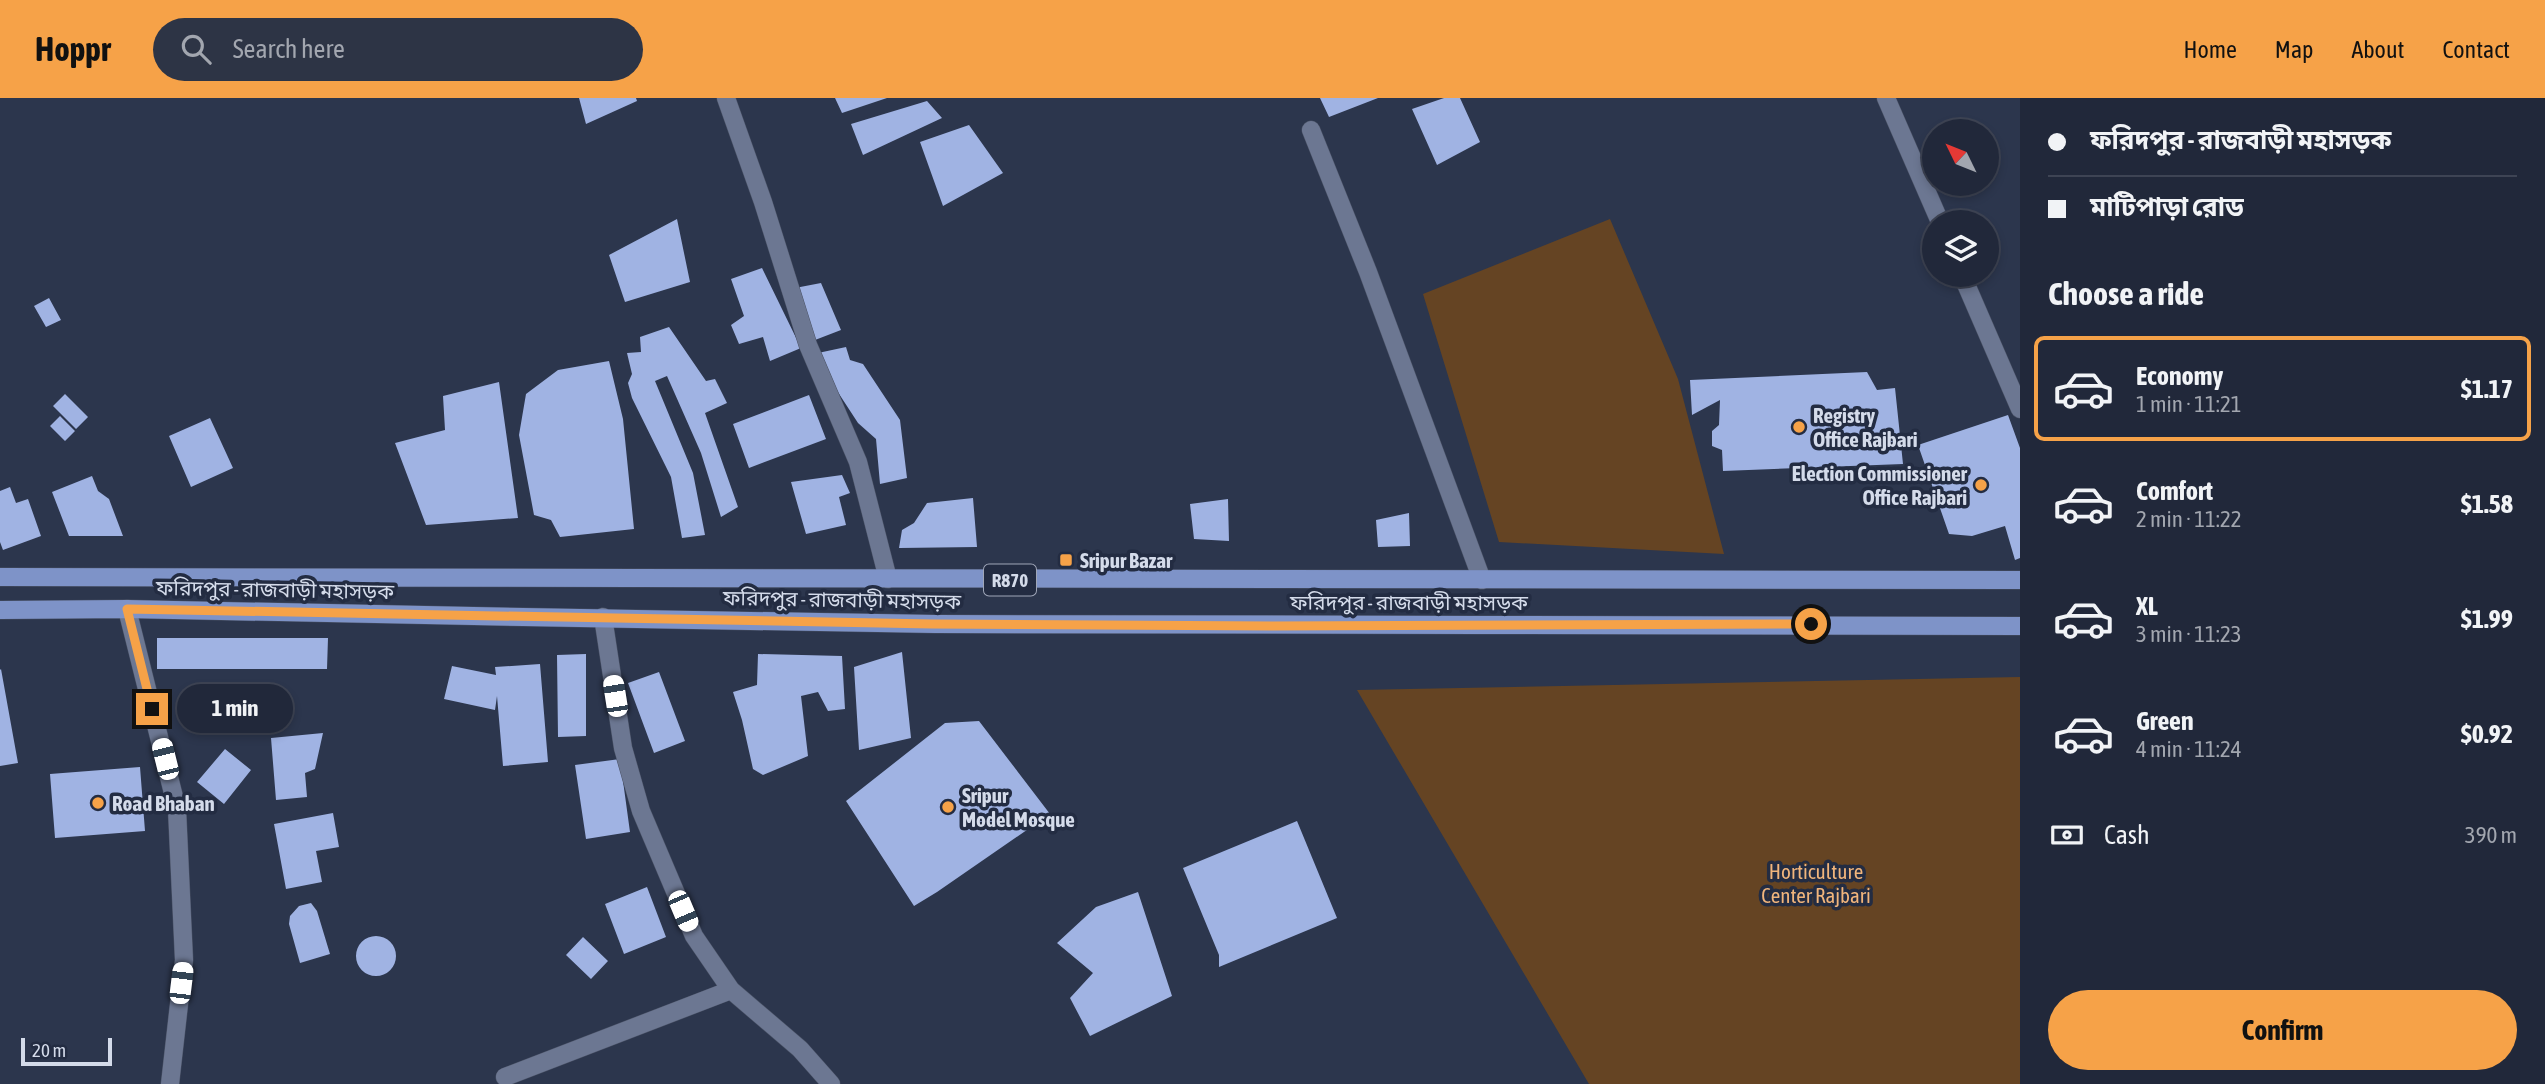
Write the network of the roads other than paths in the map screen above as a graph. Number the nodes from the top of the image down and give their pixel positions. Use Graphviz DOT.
graph roads {
  1 [pos="726,98"];
  2 [pos="1886,98"];
  3 [pos="1311,130"];
  4 [pos="1935,210"];
  5 [pos="1967,287"];
  6 [pos="2020,409"];
  7 [pos="0,577"];
  8 [pos="888,579"];
  9 [pos="1482,580"];
  10 [pos="2020,580"];
  11 [pos="127,609"];
  12 [pos="0,610"];
  13 [pos="603,617"];
  14 [pos="2020,626"];
  15 [pos="731,990"];
  16 [pos="505,1077"];
  17 [pos="170,1084"];
  18 [pos="831,1084"];
  1 -- 8 [label="street"];
  2 -- 4 [label="street"];
  3 -- 9 [label="street"];
  5 -- 6 [label="street"];
  7 -- 8 [label="main road, ফরিদপুর - রাজবাড়ী মহাসড়ক / R870"];
  8 -- 9 [label="main road, ফরিদপুর - রাজবাড়ী মহাসড়ক / R870"];
  9 -- 10 [label="main road, ফরিদপুর - রাজবাড়ী মহাসড়ক / R870"];
  11 -- 12 [label="main road, ফরিদপুর - রাজবাড়ী মহাসড়ক / R870"];
  11 -- 13 [label="main road, ফরিদপুর - রাজবাড়ী মহাসড়ক / R870"];
  11 -- 17 [label="street"];
  13 -- 14 [label="main road, ফরিদপুর - রাজবাড়ী মহাসড়ক / R870"];
  13 -- 15 [label="street"];
  15 -- 16 [label="street"];
  15 -- 18 [label="street"];
}
